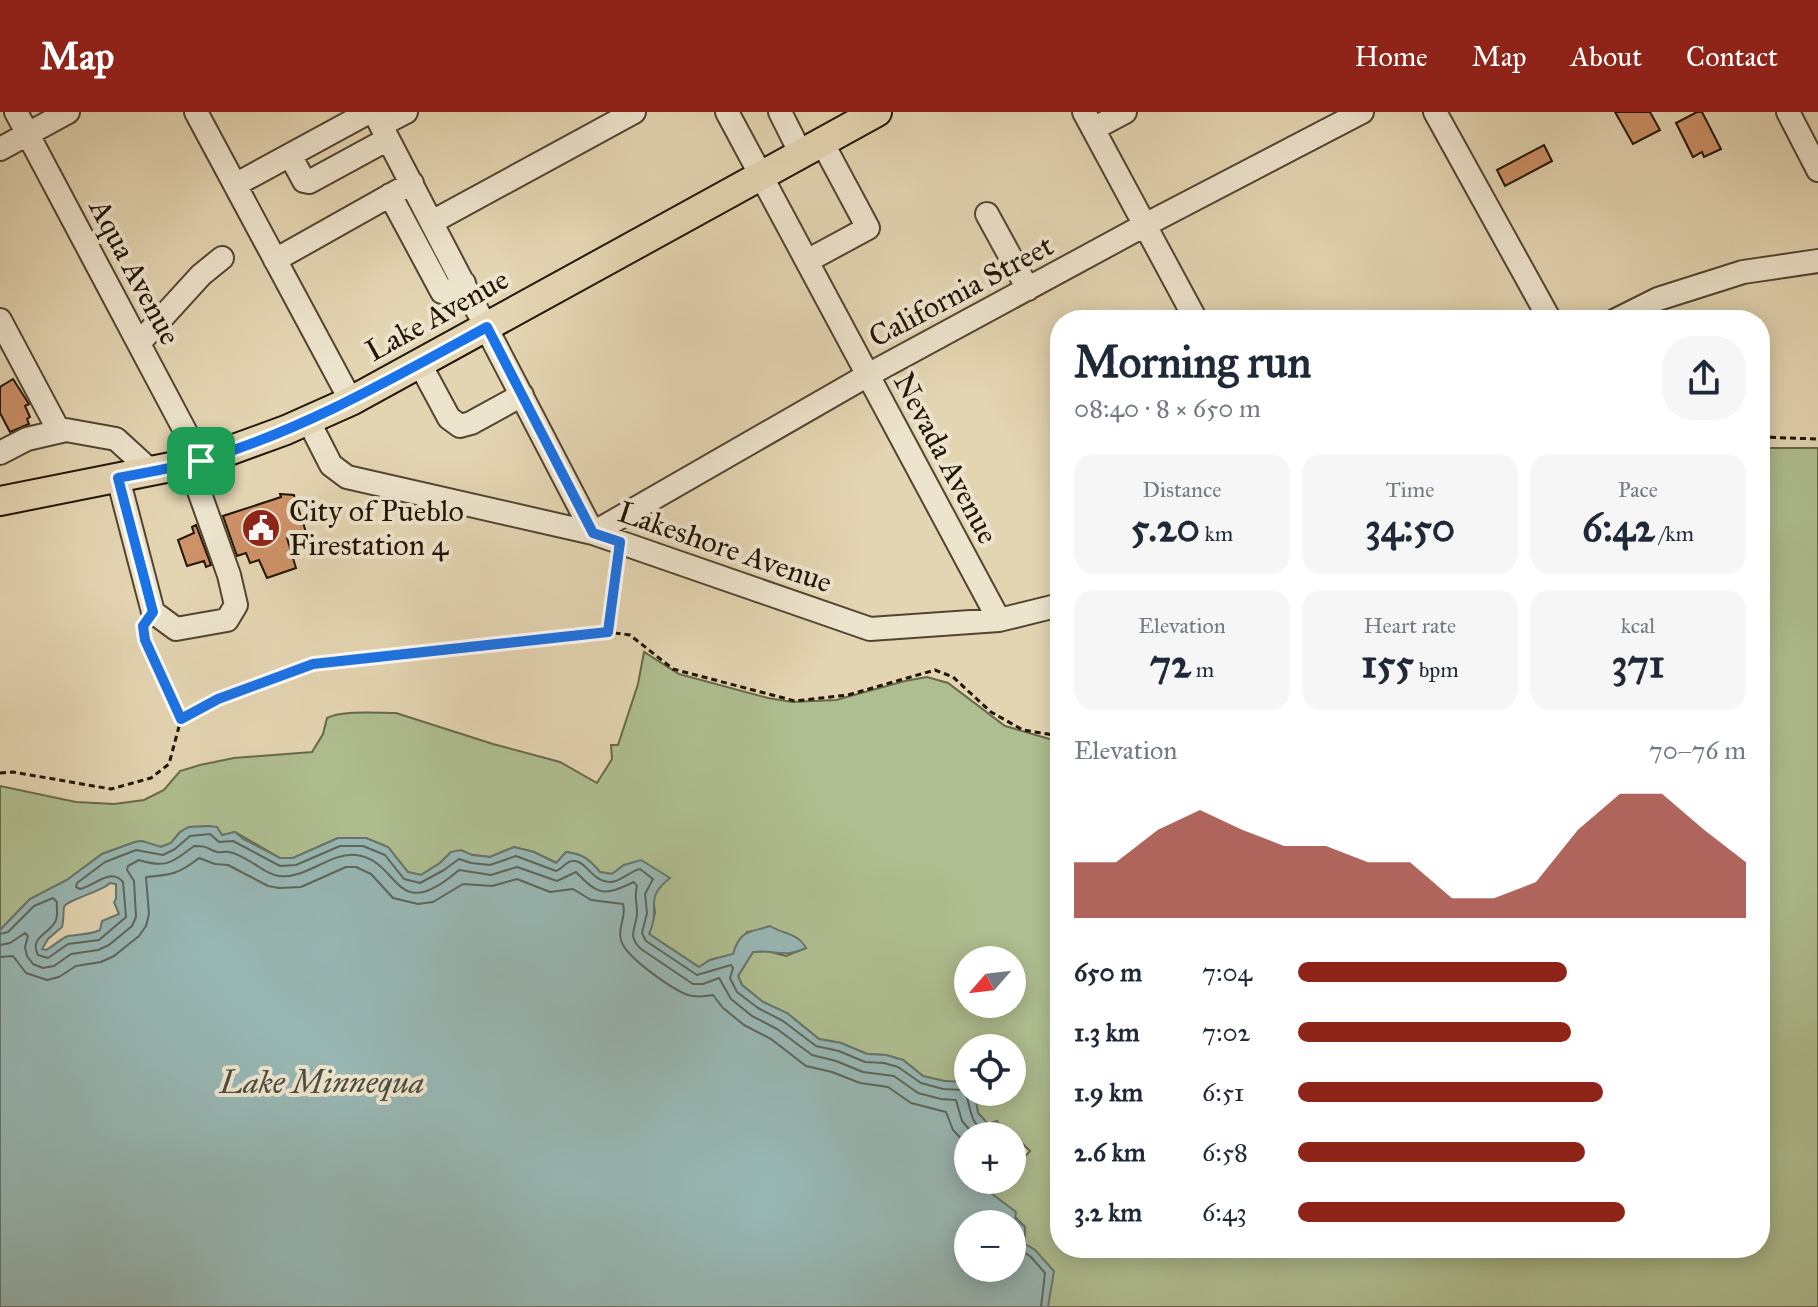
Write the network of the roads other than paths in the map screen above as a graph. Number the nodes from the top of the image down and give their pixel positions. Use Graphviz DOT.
graph roads {
  1 [pos="16,112"];
  2 [pos="68,112"];
  3 [pos="196,112"];
  4 [pos="406,112"];
  5 [pos="634,112"];
  6 [pos="727,112"];
  7 [pos="780,112"];
  8 [pos="877,112"];
  9 [pos="1125,112"];
  10 [pos="1362,112"];
  11 [pos="1435,112"];
  12 [pos="1788,112"];
  13 [pos="1089,121"];
  14 [pos="378,122"];
  15 [pos="28,134"];
  16 [pos="811,148"];
  17 [pos="0,149"];
  18 [pos="290,155"];
  19 [pos="1818,170"];
  20 [pos="761,175"];
  21 [pos="412,183"];
  22 [pos="235,185"];
  23 [pos="390,195"];
  24 [pos="987,214"];
  25 [pos="432,222"];
  26 [pos="1145,225"];
  27 [pos="222,258"];
  28 [pos="275,260"];
  29 [pos="807,261"];
  30 [pos="1818,261"];
  31 [pos="464,283"];
  32 [pos="1028,289"];
  33 [pos="1191,310"];
  34 [pos="1544,310"];
  35 [pos="1636,310"];
  36 [pos="0,320"];
  37 [pos="487,327"];
  38 [pos="139,343"];
  39 [pos="420,364"];
  40 [pos="868,375"];
  41 [pos="522,395"];
  42 [pos="351,401"];
  43 [pos="308,420"];
  44 [pos="59,431"];
  45 [pos="2,446"];
  46 [pos="195,462"];
  47 [pos="151,471"];
  48 [pos="118,478"];
  49 [pos="0,501"];
  50 [pos="593,533"];
  51 [pos="1050,607"];
  52 [pos="999,620"];
  1 -- 15 [label="street, Aqua Avenue"];
  2 -- 15 [label="street"];
  3 -- 22 [label="street"];
  4 -- 14 [label="street"];
  5 -- 25 [label="street"];
  6 -- 20 [label="street, Nevada Avenue"];
  7 -- 16 [label="street"];
  8 -- 16 [label="main road, Lake Avenue"];
  9 -- 13 [label="street"];
  10 -- 26 [label="street, California Street"];
  11 -- 34 [label="street"];
  12 -- 19 [label="street"];
  13 -- 26 [label="street"];
  14 -- 18 [label="street"];
  14 -- 18 [label="street"];
  14 -- 21 [label="street"];
  15 -- 17 [label="street"];
  15 -- 38 [label="street, Aqua Avenue"];
  16 -- 20 [label="main road, Lake Avenue"];
  16 -- 29 [label="street"];
  18 -- 22 [label="street"];
  20 -- 29 [label="street, Nevada Avenue"];
  20 -- 37 [label="main road, Lake Avenue"];
  21 -- 23 [label="street"];
  21 -- 25 [label="street"];
  22 -- 28 [label="street"];
  23 -- 28 [label="street"];
  23 -- 31 [label="street"];
  24 -- 32 [label="street"];
  25 -- 31 [label="street"];
  26 -- 32 [label="street, California Street"];
  26 -- 33 [label="street"];
  27 -- 38 [label="street"];
  28 -- 42 [label="street"];
  29 -- 40 [label="street, Nevada Avenue"];
  30 -- 35 [label="street"];
  31 -- 37 [label="street"];
  32 -- 40 [label="street, California Street"];
  36 -- 44 [label="street"];
  37 -- 39 [label="main road, Lake Avenue"];
  37 -- 41 [label="street"];
  38 -- 46 [label="street, Aqua Avenue"];
  39 -- 41 [label="street"];
  39 -- 42 [label="main road, Lake Avenue"];
  40 -- 50 [label="street, California Street"];
  40 -- 52 [label="street, Nevada Avenue"];
  41 -- 50 [label="street"];
  42 -- 43 [label="main road, Lake Avenue"];
  43 -- 46 [label="main road, Lake Avenue"];
  43 -- 50 [label="street, Lakeshore Avenue"];
  44 -- 45 [label="street"];
  44 -- 47 [label="street"];
  46 -- 47 [label="main road, Lake Avenue"];
  46 -- 48 [label="street, Aqua Avenue"];
  47 -- 48 [label="main road, Lake Avenue"];
  48 -- 49 [label="main road, Lake Avenue"];
  50 -- 52 [label="street, Lakeshore Avenue"];
  51 -- 52 [label="street, Lakeshore Avenue"];
}
